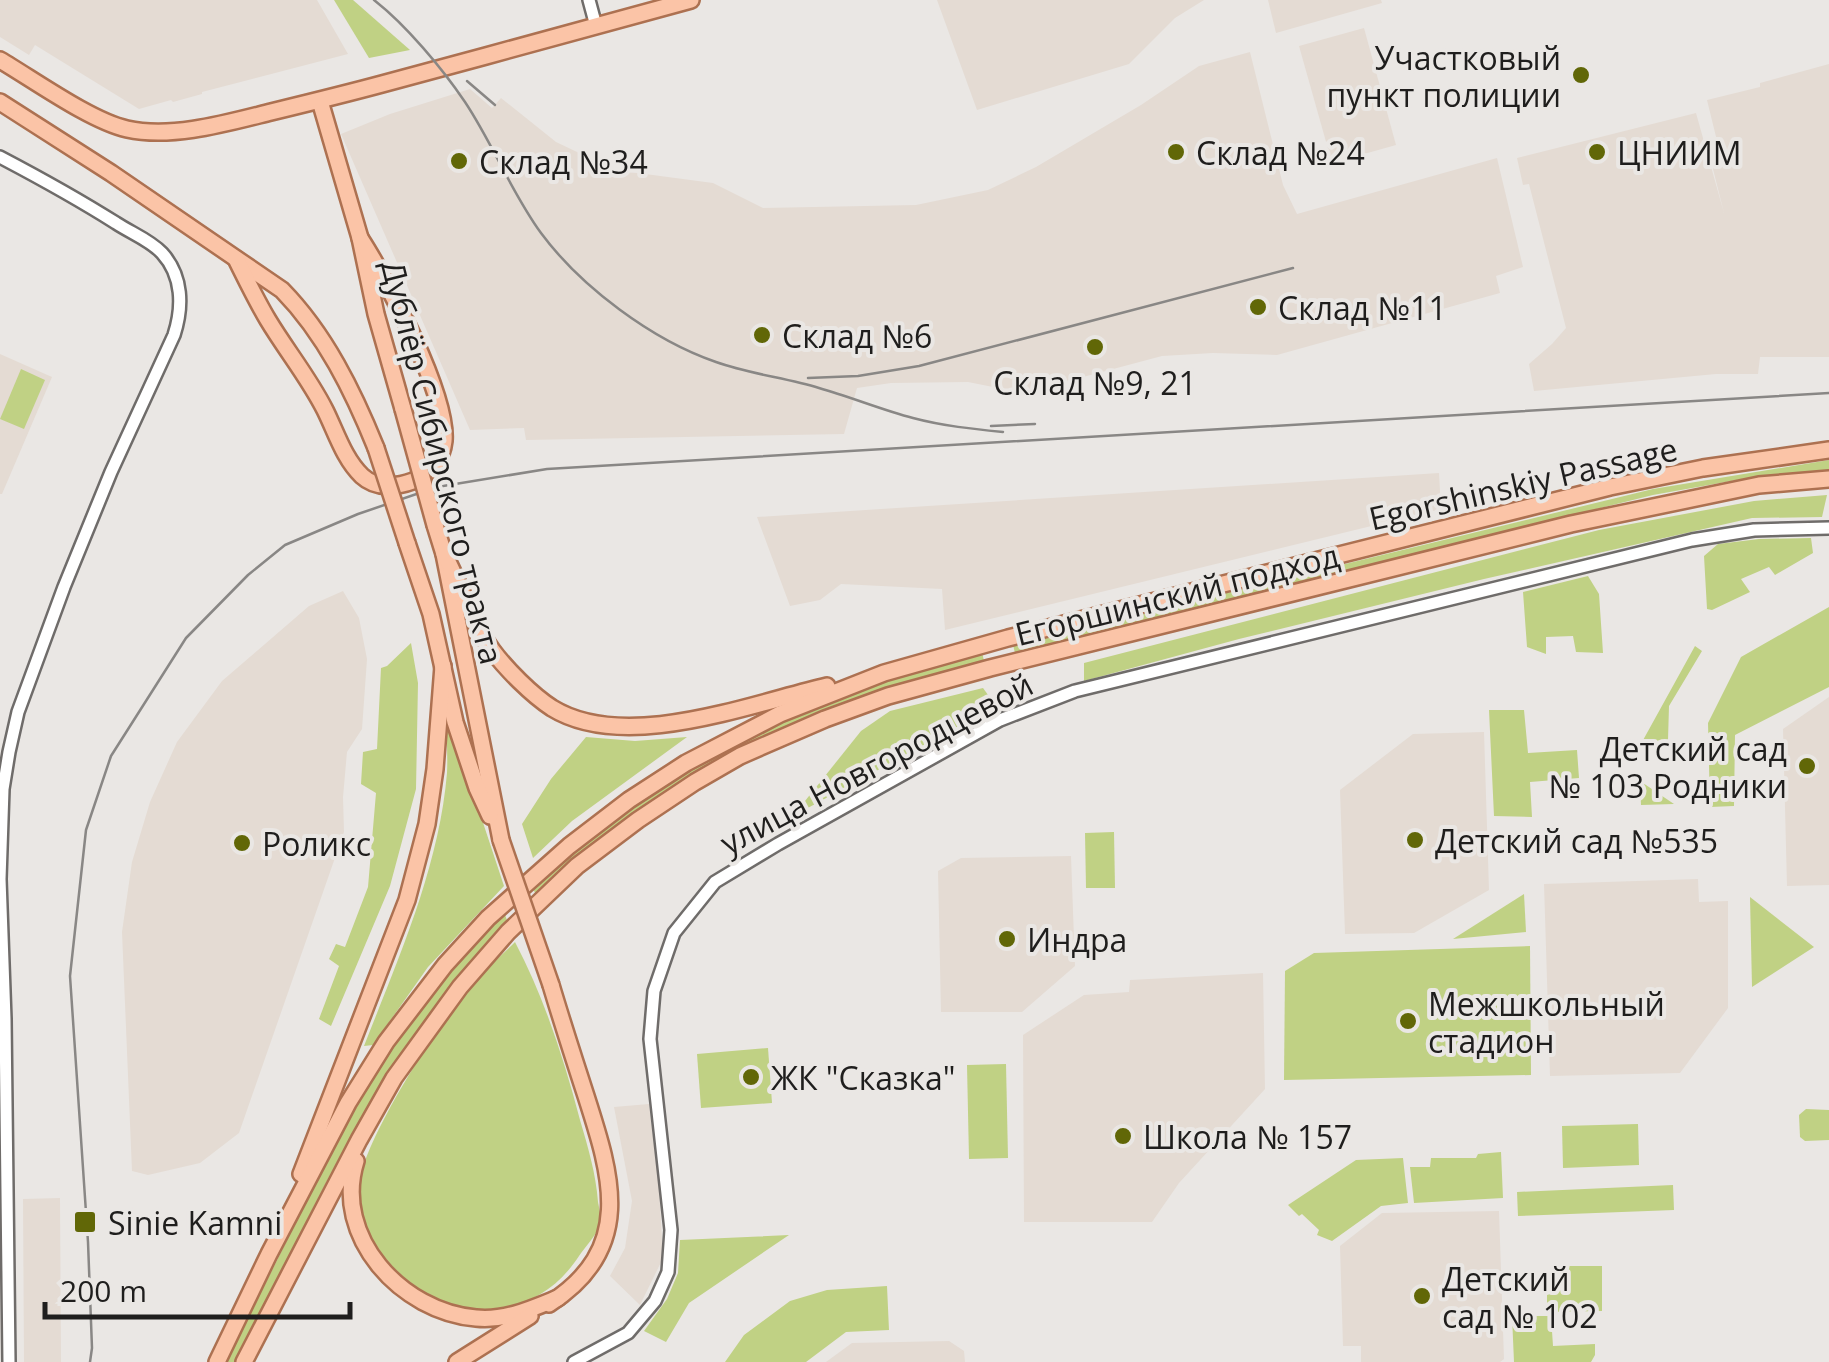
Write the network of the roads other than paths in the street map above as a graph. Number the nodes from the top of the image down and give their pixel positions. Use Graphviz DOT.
graph roads {
  1 [pos="589,0"];
  2 [pos="691,0"];
  3 [pos="596,26"];
  4 [pos="0,48"];
  5 [pos="0,60"];
  6 [pos="320,101"];
  7 [pos="0,102"];
  8 [pos="143,130"];
  9 [pos="0,157"];
  10 [pos="360,238"];
  11 [pos="236,259"];
  12 [pos="1829,450"];
  13 [pos="1829,479"];
  14 [pos="1829,528"];
  15 [pos="444,554"];
  16 [pos="443,666"];
  17 [pos="884,672"];
  18 [pos="501,840"];
  19 [pos="577,866"];
  20 [pos="428,1029"];
  21 [pos="269,1254"];
  22 [pos="558,1298"];
  23 [pos="9,1362"];
  24 [pos="216,1362"];
  25 [pos="244,1362"];
  26 [pos="457,1362"];
  27 [pos="574,1362"];
  1 -- 3 [label="street"];
  2 -- 3 [label="main road"];
  3 -- 6 [label="main road"];
  4 -- 8 [label="main road"];
  5 -- 8 [label="main road"];
  6 -- 8 [label="main road"];
  6 -- 10 [label="main road, Дублёр Сибирского тракта"];
  7 -- 11 [label="main road, Дублёр Сибирского тракта"];
  9 -- 23 [label="street"];
  10 -- 11 [label="main road"];
  10 -- 15 [label="main road, Дублёр Сибирского тракта, bridge"];
  11 -- 16 [label="main road, Дублёр Сибирского тракта, bridge"];
  12 -- 17 [label="main road, Egorshinskiy Passage"];
  13 -- 19 [label="main road, Егоршинский подход"];
  14 -- 27 [label="street, улица Новгородцевой"];
  15 -- 17 [label="main road"];
  15 -- 18 [label="main road, Дублёр Сибирского тракта"];
  16 -- 18 [label="main road, Дублёр Сибирского тракта"];
  16 -- 21 [label="main road, Дублёр Сибирского тракта"];
  17 -- 21 [label="main road"];
  18 -- 22 [label="main road, Дублёр Сибирского тракта, bridge"];
  19 -- 20 [label="main road, Дублёр Сибирского тракта"];
  20 -- 22 [label="main road, Дублёр Сибирского тракта"];
  20 -- 25 [label="main road, Дублёр Сибирского тракта"];
  21 -- 24 [label="main road"];
  22 -- 26 [label="main road, Дублёр Сибирского тракта"];
}
